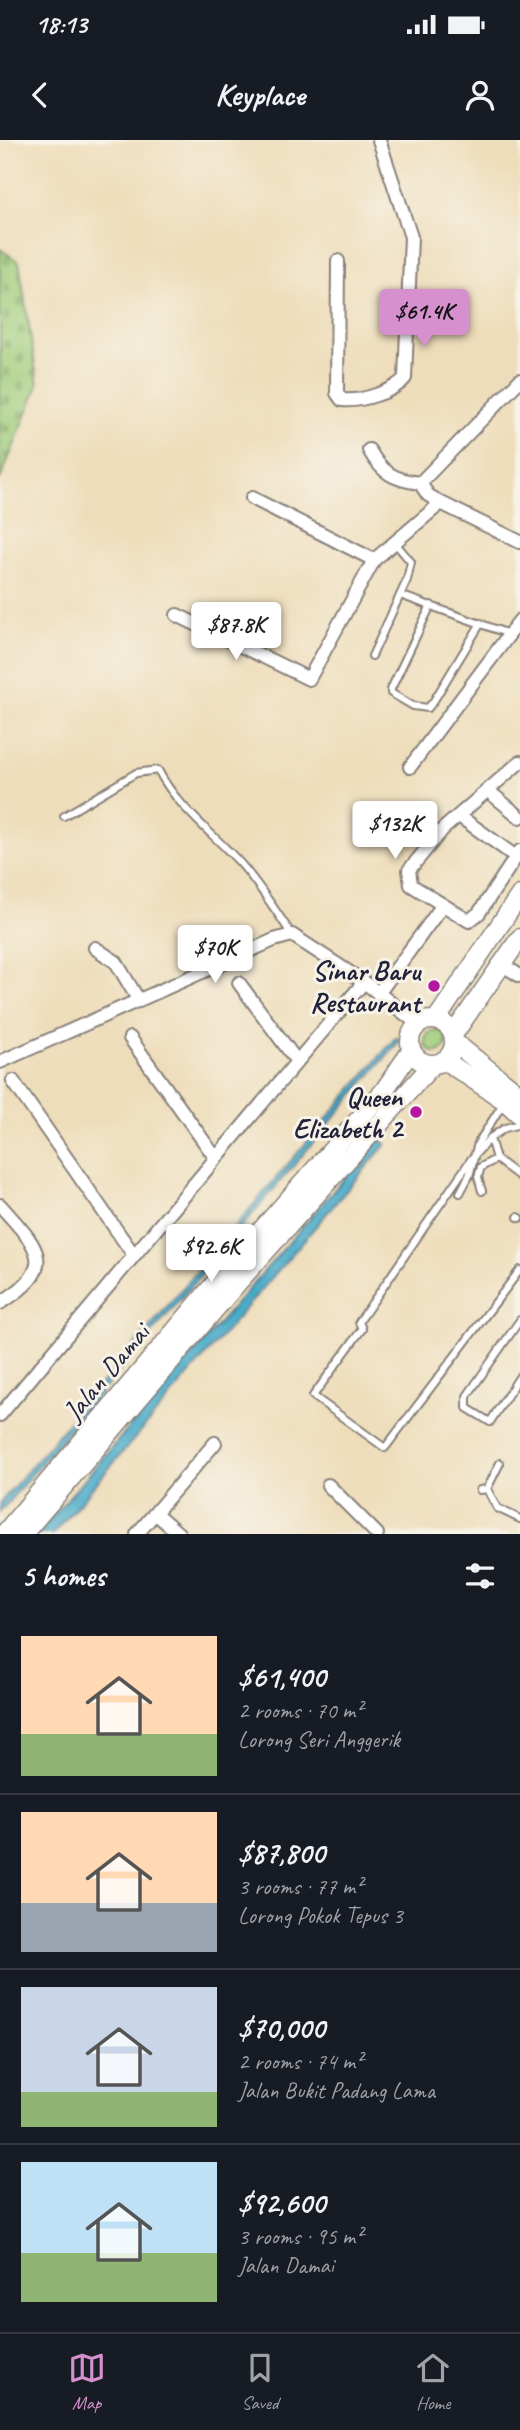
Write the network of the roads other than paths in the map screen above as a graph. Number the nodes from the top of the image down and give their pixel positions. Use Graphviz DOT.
graph roads {
  1 [pos="379,140"];
  2 [pos="338,261"];
  3 [pos="520,380"];
  4 [pos="369,450"];
  5 [pos="420,483"];
  6 [pos="252,498"];
  7 [pos="440,503"];
  8 [pos="520,542"];
  9 [pos="396,544"];
  10 [pos="374,560"];
  11 [pos="400,595"];
  12 [pos="431,605"];
  13 [pos="177,615"];
  14 [pos="520,620"];
  15 [pos="481,623"];
  16 [pos="509,634"];
  17 [pos="372,656"];
  18 [pos="520,762"];
  19 [pos="410,767"];
  20 [pos="515,775"];
  21 [pos="488,790"];
  22 [pos="64,816"];
  23 [pos="459,816"];
  24 [pos="520,817"];
  25 [pos="518,854"];
  26 [pos="520,895"];
  27 [pos="442,906"];
  28 [pos="292,935"];
  29 [pos="520,939"];
  30 [pos="95,948"];
  31 [pos="503,965"];
  32 [pos="520,976"];
  33 [pos="364,982"];
  34 [pos="239,983"];
  35 [pos="378,994"];
  36 [pos="139,1000"];
  37 [pos="436,1020"];
  38 [pos="418,1024"];
  39 [pos="130,1038"];
  40 [pos="454,1039"];
  41 [pos="411,1051"];
  42 [pos="296,1060"];
  43 [pos="0,1062"];
  44 [pos="439,1062"];
  45 [pos="13,1081"];
  46 [pos="512,1098"];
  47 [pos="520,1115"];
  48 [pos="520,1124"];
  49 [pos="490,1138"];
  50 [pos="215,1157"];
  51 [pos="472,1158"];
  52 [pos="496,1159"];
  53 [pos="520,1177"];
  54 [pos="482,1191"];
  55 [pos="460,1194"];
  56 [pos="0,1205"];
  57 [pos="133,1254"];
  58 [pos="520,1270"];
  59 [pos="0,1303"];
  60 [pos="520,1320"];
  61 [pos="520,1376"];
  62 [pos="0,1415"];
  63 [pos="215,1443"];
  64 [pos="500,1462"];
  65 [pos="328,1485"];
  66 [pos="155,1513"];
  67 [pos="520,1519"];
  68 [pos="3,1534"];
  69 [pos="23,1534"];
  70 [pos="137,1534"];
  71 [pos="179,1534"];
  72 [pos="377,1534"];
  1 -- 2 [label="street"];
  3 -- 5 [label="street"];
  4 -- 5 [label="street"];
  5 -- 7 [label="street"];
  6 -- 10 [label="street"];
  7 -- 8 [label="street"];
  7 -- 9 [label="street"];
  9 -- 10 [label="street"];
  9 -- 11 [label="lane"];
  10 -- 13 [label="street"];
  11 -- 12 [label="lane"];
  11 -- 17 [label="lane"];
  12 -- 15 [label="lane"];
  12 -- 15 [label="lane"];
  14 -- 16 [label="street"];
  15 -- 16 [label="lane"];
  16 -- 19 [label="street"];
  18 -- 20 [label="street"];
  20 -- 21 [label="street"];
  21 -- 23 [label="street"];
  21 -- 24 [label="street"];
  22 -- 28 [label="lane"];
  23 -- 25 [label="street"];
  23 -- 27 [label="street"];
  25 -- 27 [label="street"];
  26 -- 37 [label="main road"];
  27 -- 35 [label="street"];
  28 -- 33 [label="street"];
  28 -- 36 [label="street"];
  29 -- 31 [label="main road"];
  30 -- 36 [label="street"];
  31 -- 32 [label="street"];
  31 -- 40 [label="main road"];
  33 -- 35 [label="street"];
  33 -- 42 [label="street"];
  34 -- 42 [label="street"];
  35 -- 38 [label="street"];
  36 -- 43 [label="street"];
  37 -- 38 [label="main road"];
  37 -- 40 [label="main road"];
  38 -- 41 [label="main road"];
  39 -- 50 [label="street"];
  40 -- 44 [label="main road"];
  40 -- 46 [label="main road"];
  41 -- 44 [label="main road"];
  41 -- 68 [label="main road, Jalan Damai"];
  42 -- 50 [label="street"];
  44 -- 46 [label="main road"];
  44 -- 69 [label="main road, Jalan Damai"];
  45 -- 57 [label="street"];
  46 -- 47 [label="main road"];
  46 -- 51 [label="lane"];
  48 -- 49 [label="lane"];
  49 -- 51 [label="lane"];
  49 -- 52 [label="lane"];
  50 -- 57 [label="street"];
  51 -- 55 [label="lane"];
  51 -- 58 [label="lane"];
  52 -- 53 [label="lane"];
  52 -- 54 [label="lane"];
  56 -- 59 [label="street"];
  57 -- 62 [label="street"];
  60 -- 61 [label="lane"];
  63 -- 66 [label="street"];
  64 -- 67 [label="lane"];
  65 -- 72 [label="street"];
  66 -- 70 [label="street"];
  66 -- 71 [label="street"];
}
